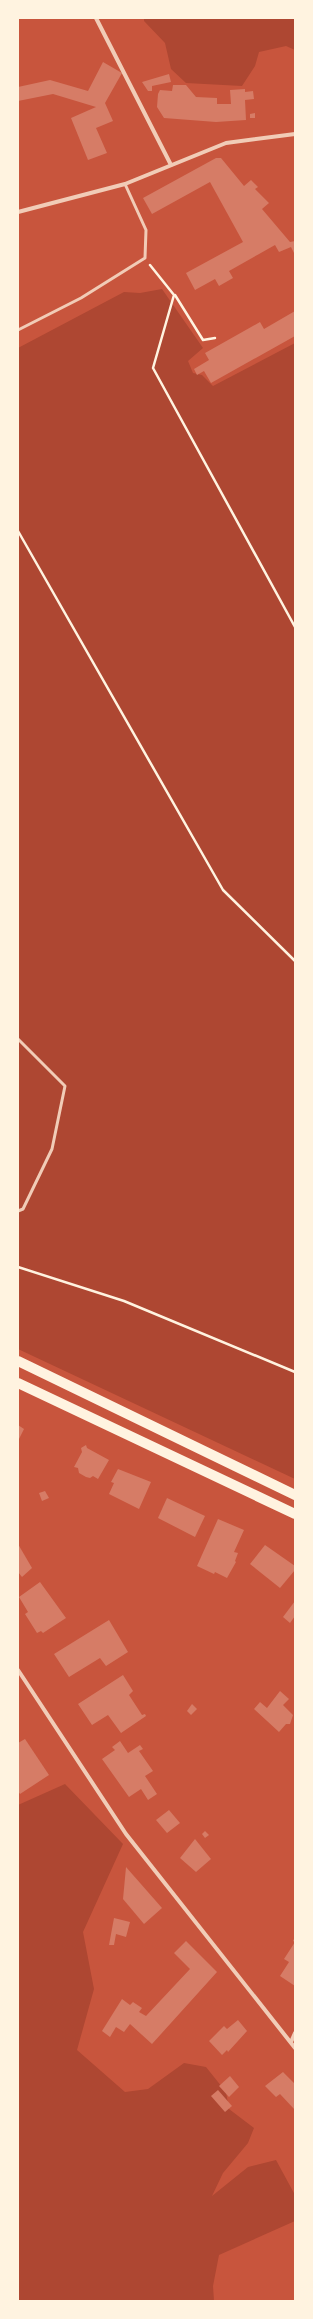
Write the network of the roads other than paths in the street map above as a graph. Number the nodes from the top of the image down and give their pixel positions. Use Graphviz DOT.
graph roads {
  1 [pos="96,18"];
  2 [pos="295,134"];
  3 [pos="170,165"];
  4 [pos="125,184"];
  5 [pos="18,212"];
  6 [pos="18,330"];
  7 [pos="18,1039"];
  8 [pos="18,1211"];
  9 [pos="18,1361"];
  10 [pos="18,1383"];
  11 [pos="295,1495"];
  12 [pos="295,1514"];
  13 [pos="18,1670"];
  14 [pos="295,2033"];
  15 [pos="291,2042"];
  16 [pos="295,2048"];
  1 -- 3 [label="street"];
  2 -- 3 [label="street"];
  3 -- 4 [label="street"];
  4 -- 5 [label="street"];
  4 -- 6 [label="lane"];
  7 -- 8 [label="lane"];
  9 -- 11 [label="main road"];
  10 -- 12 [label="main road"];
  13 -- 15 [label="street"];
  14 -- 15 [label="street"];
  15 -- 16 [label="street"];
}
